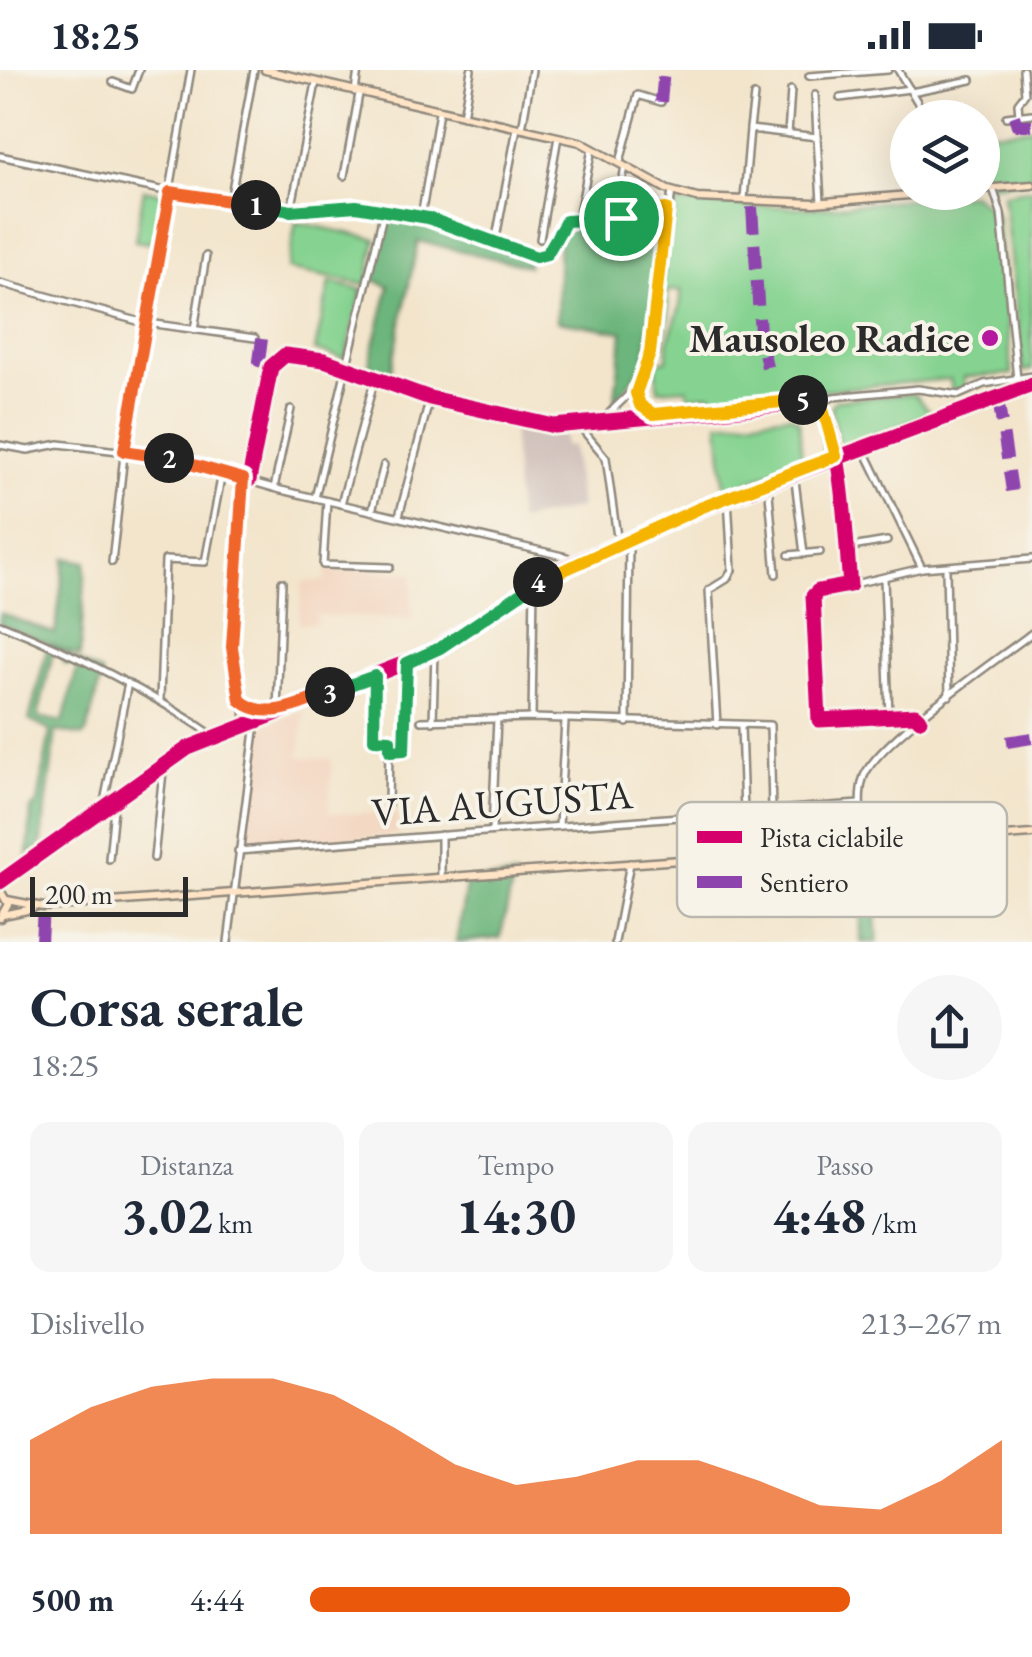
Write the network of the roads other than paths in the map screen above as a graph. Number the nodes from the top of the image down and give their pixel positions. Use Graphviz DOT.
graph roads {
  1 [pos="139,70"];
  2 [pos="191,70"];
  3 [pos="254,70"];
  4 [pos="322,70"];
  5 [pos="358,70"];
  6 [pos="471,70"];
  7 [pos="532,70"];
  8 [pos="888,70"];
  9 [pos="898,70"];
  10 [pos="1023,70"];
  11 [pos="271,71"];
  12 [pos="809,76"];
  13 [pos="971,80"];
  14 [pos="113,82"];
  15 [pos="318,84"];
  16 [pos="792,90"];
  17 [pos="911,91"];
  18 [pos="357,94"];
  19 [pos="814,95"];
  20 [pos="754,96"];
  21 [pos="840,98"];
  22 [pos="917,100"];
  23 [pos="662,102"];
  24 [pos="440,112"];
  25 [pos="1032,114"];
  26 [pos="1019,116"];
  27 [pos="463,117"];
  28 [pos="1006,117"];
  29 [pos="750,128"];
  30 [pos="519,129"];
  31 [pos="788,134"];
  32 [pos="558,137"];
  33 [pos="818,138"];
  34 [pos="593,147"];
  35 [pos="0,156"];
  36 [pos="622,164"];
  37 [pos="344,176"];
  38 [pos="1032,184"];
  39 [pos="1000,187"];
  40 [pos="672,191"];
  41 [pos="170,192"];
  42 [pos="890,197"];
  43 [pos="230,201"];
  44 [pos="744,202"];
  45 [pos="822,203"];
  46 [pos="1000,208"];
  47 [pos="666,209"];
  48 [pos="291,211"];
  49 [pos="384,211"];
  50 [pos="421,216"];
  51 [pos="615,218"];
  52 [pos="578,220"];
  53 [pos="540,239"];
  54 [pos="496,243"];
  55 [pos="206,256"];
  56 [pos="0,283"];
  57 [pos="147,322"];
  58 [pos="194,330"];
  59 [pos="255,338"];
  60 [pos="347,367"];
  61 [pos="1032,376"];
  62 [pos="374,378"];
  63 [pos="1017,379"];
  64 [pos="638,383"];
  65 [pos="1030,386"];
  66 [pos="636,397"];
  67 [pos="430,398"];
  68 [pos="822,408"];
  69 [pos="291,409"];
  70 [pos="653,414"];
  71 [pos="636,416"];
  72 [pos="603,419"];
  73 [pos="578,423"];
  74 [pos="0,444"];
  75 [pos="863,446"];
  76 [pos="124,451"];
  77 [pos="833,458"];
  78 [pos="384,465"];
  79 [pos="794,472"];
  80 [pos="222,473"];
  81 [pos="246,480"];
  82 [pos="768,482"];
  83 [pos="274,488"];
  84 [pos="728,497"];
  85 [pos="315,498"];
  86 [pos="327,500"];
  87 [pos="341,504"];
  88 [pos="372,511"];
  89 [pos="398,517"];
  90 [pos="628,540"];
  91 [pos="887,541"];
  92 [pos="618,544"];
  93 [pos="846,548"];
  94 [pos="820,552"];
  95 [pos="804,554"];
  96 [pos="788,555"];
  97 [pos="1032,559"];
  98 [pos="112,562"];
  99 [pos="574,563"];
  100 [pos="390,567"];
  101 [pos="922,568"];
  102 [pos="946,570"];
  103 [pos="776,574"];
  104 [pos="884,578"];
  105 [pos="282,582"];
  106 [pos="534,584"];
  107 [pos="850,585"];
  108 [pos="0,624"];
  109 [pos="1032,634"];
  110 [pos="435,651"];
  111 [pos="407,663"];
  112 [pos="375,676"];
  113 [pos="949,682"];
  114 [pos="128,683"];
  115 [pos="956,692"];
  116 [pos="950,697"];
  117 [pos="160,698"];
  118 [pos="240,700"];
  119 [pos="253,708"];
  120 [pos="276,711"];
  121 [pos="889,716"];
  122 [pos="532,718"];
  123 [pos="496,719"];
  124 [pos="251,720"];
  125 [pos="566,720"];
  126 [pos="920,720"];
  127 [pos="421,722"];
  128 [pos="433,722"];
  129 [pos="627,723"];
  130 [pos="717,725"];
  131 [pos="741,726"];
  132 [pos="218,734"];
  133 [pos="390,751"];
  134 [pos="164,762"];
  135 [pos="115,798"];
  136 [pos="744,802"];
  137 [pos="772,802"];
  138 [pos="860,802"];
  139 [pos="388,804"];
  140 [pos="103,807"];
  141 [pos="677,817"];
  142 [pos="559,826"];
  143 [pos="492,831"];
  144 [pos="441,835"];
  145 [pos="1032,835"];
  146 [pos="1007,836"];
  147 [pos="238,851"];
  148 [pos="154,858"];
  149 [pos="109,859"];
  150 [pos="677,860"];
  151 [pos="630,864"];
  152 [pos="16,873"];
  153 [pos="234,877"];
  154 [pos="441,878"];
  155 [pos="0,882"];
  156 [pos="0,890"];
  157 [pos="268,890"];
  158 [pos="231,893"];
  159 [pos="7,899"];
  160 [pos="38,907"];
  161 [pos="2,917"];
  162 [pos="228,942"];
  163 [pos="614,942"];
  1 -- 14 [label="street"];
  2 -- 41 [label="street"];
  3 -- 43 [label="street"];
  4 -- 15 [label="street"];
  5 -- 18 [label="street"];
  6 -- 27 [label="street"];
  7 -- 30 [label="street"];
  8 -- 12 [label="street"];
  9 -- 17 [label="street"];
  10 -- 26 [label="street"];
  11 -- 15 [label="street"];
  13 -- 17 [label="street"];
  15 -- 18 [label="street"];
  15 -- 48 [label="street"];
  16 -- 31 [label="street"];
  17 -- 21 [label="street"];
  17 -- 22 [label="street"];
  18 -- 24 [label="street"];
  18 -- 37 [label="street"];
  19 -- 33 [label="street"];
  20 -- 29 [label="street"];
  23 -- 36 [label="street"];
  24 -- 27 [label="street"];
  24 -- 50 [label="street"];
  25 -- 26 [label="street"];
  26 -- 28 [label="street"];
  27 -- 30 [label="street"];
  29 -- 31 [label="street"];
  29 -- 44 [label="street"];
  30 -- 32 [label="street"];
  30 -- 54 [label="street"];
  31 -- 33 [label="street"];
  32 -- 34 [label="street"];
  32 -- 53 [label="street"];
  33 -- 45 [label="street"];
  34 -- 36 [label="street"];
  34 -- 52 [label="street"];
  35 -- 41 [label="street"];
  36 -- 40 [label="street"];
  36 -- 51 [label="street"];
  38 -- 39 [label="street"];
  40 -- 44 [label="street"];
  40 -- 47 [label="street"];
  41 -- 43 [label="street"];
  41 -- 57 [label="street"];
  42 -- 45 [label="street"];
  43 -- 48 [label="street"];
  44 -- 45 [label="street"];
  46 -- 63 [label="street"];
  47 -- 51 [label="street"];
  47 -- 64 [label="street"];
  48 -- 49 [label="street"];
  49 -- 50 [label="street"];
  49 -- 60 [label="street"];
  50 -- 54 [label="street"];
  51 -- 52 [label="street"];
  52 -- 54 [label="street"];
  55 -- 58 [label="street"];
  56 -- 57 [label="street"];
  57 -- 58 [label="street"];
  57 -- 76 [label="street"];
  58 -- 59 [label="street"];
  60 -- 62 [label="street"];
  60 -- 81 [label="street"];
  60 -- 85 [label="street"];
  61 -- 63 [label="street"];
  62 -- 67 [label="street"];
  62 -- 87 [label="street"];
  63 -- 68 [label="street"];
  64 -- 66 [label="street"];
  64 -- 72 [label="street"];
  65 -- 75 [label="street"];
  66 -- 70 [label="street"];
  66 -- 71 [label="street"];
  67 -- 73 [label="street"];
  67 -- 89 [label="street"];
  68 -- 70 [label="street"];
  68 -- 77 [label="street"];
  69 -- 83 [label="street"];
  70 -- 71 [label="street"];
  71 -- 72 [label="street"];
  72 -- 73 [label="street"];
  73 -- 92 [label="street"];
  74 -- 76 [label="street"];
  75 -- 77 [label="street"];
  75 -- 101 [label="street"];
  76 -- 80 [label="street"];
  76 -- 98 [label="street"];
  77 -- 79 [label="street"];
  77 -- 93 [label="street"];
  78 -- 88 [label="street"];
  79 -- 82 [label="street"];
  79 -- 95 [label="street"];
  80 -- 81 [label="street"];
  80 -- 117 [label="street"];
  81 -- 83 [label="street"];
  81 -- 118 [label="street"];
  82 -- 84 [label="street"];
  82 -- 103 [label="street"];
  83 -- 85 [label="street"];
  84 -- 90 [label="street"];
  84 -- 130 [label="street"];
  85 -- 86 [label="street"];
  86 -- 87 [label="street"];
  86 -- 100 [label="street"];
  87 -- 88 [label="street"];
  88 -- 89 [label="street"];
  89 -- 99 [label="street"];
  90 -- 92 [label="street"];
  90 -- 129 [label="street"];
  91 -- 93 [label="street"];
  92 -- 99 [label="street"];
  93 -- 107 [label="street"];
  94 -- 95 [label="street"];
  95 -- 96 [label="street"];
  97 -- 102 [label="street"];
  99 -- 106 [label="street"];
  101 -- 102 [label="street"];
  101 -- 104 [label="street"];
  102 -- 113 [label="street"];
  104 -- 107 [label="street"];
  104 -- 121 [label="street"];
  105 -- 120 [label="street"];
  106 -- 110 [label="street"];
  106 -- 122 [label="street"];
  107 -- 121 [label="street"];
  108 -- 114 [label="street"];
  109 -- 115 [label="street"];
  110 -- 111 [label="street"];
  110 -- 128 [label="street"];
  111 -- 112 [label="street"];
  111 -- 133 [label="street"];
  112 -- 120 [label="street"];
  112 -- 133 [label="street"];
  113 -- 115 [label="street"];
  113 -- 116 [label="street"];
  114 -- 117 [label="street"];
  114 -- 140 [label="street"];
  115 -- 116 [label="street"];
  116 -- 126 [label="street"];
  117 -- 132 [label="street"];
  118 -- 119 [label="street"];
  118 -- 124 [label="street"];
  119 -- 120 [label="street"];
  119 -- 124 [label="street"];
  119 -- 124 [label="street"];
  120 -- 124 [label="street"];
  121 -- 126 [label="street"];
  122 -- 123 [label="street"];
  122 -- 125 [label="street"];
  123 -- 128 [label="street"];
  123 -- 143 [label="street"];
  124 -- 132 [label="street"];
  124 -- 147 [label="street"];
  125 -- 129 [label="street"];
  125 -- 142 [label="street"];
  126 -- 138 [label="street"];
  127 -- 128 [label="street"];
  129 -- 130 [label="street"];
  130 -- 131 [label="street"];
  131 -- 136 [label="street"];
  131 -- 137 [label="street"];
  132 -- 134 [label="street"];
  133 -- 139 [label="street"];
  134 -- 135 [label="street"];
  134 -- 148 [label="street"];
  135 -- 140 [label="street"];
  135 -- 149 [label="street"];
  140 -- 152 [label="street"];
  141 -- 142 [label="street, VIA AUGUSTA"];
  142 -- 143 [label="street, VIA AUGUSTA"];
  143 -- 144 [label="street, VIA AUGUSTA"];
  144 -- 147 [label="street, VIA AUGUSTA"];
  144 -- 154 [label="street"];
  145 -- 146 [label="street"];
  147 -- 153 [label="street"];
  150 -- 151 [label="street"];
  151 -- 154 [label="street"];
  151 -- 163 [label="street"];
  152 -- 155 [label="street"];
  152 -- 159 [label="street"];
  153 -- 157 [label="street"];
  153 -- 158 [label="street"];
  154 -- 157 [label="street"];
  156 -- 159 [label="street"];
  157 -- 158 [label="street"];
  158 -- 160 [label="street"];
  158 -- 162 [label="street"];
  159 -- 160 [label="street"];
  159 -- 161 [label="street"];
  160 -- 161 [label="street"];
}
